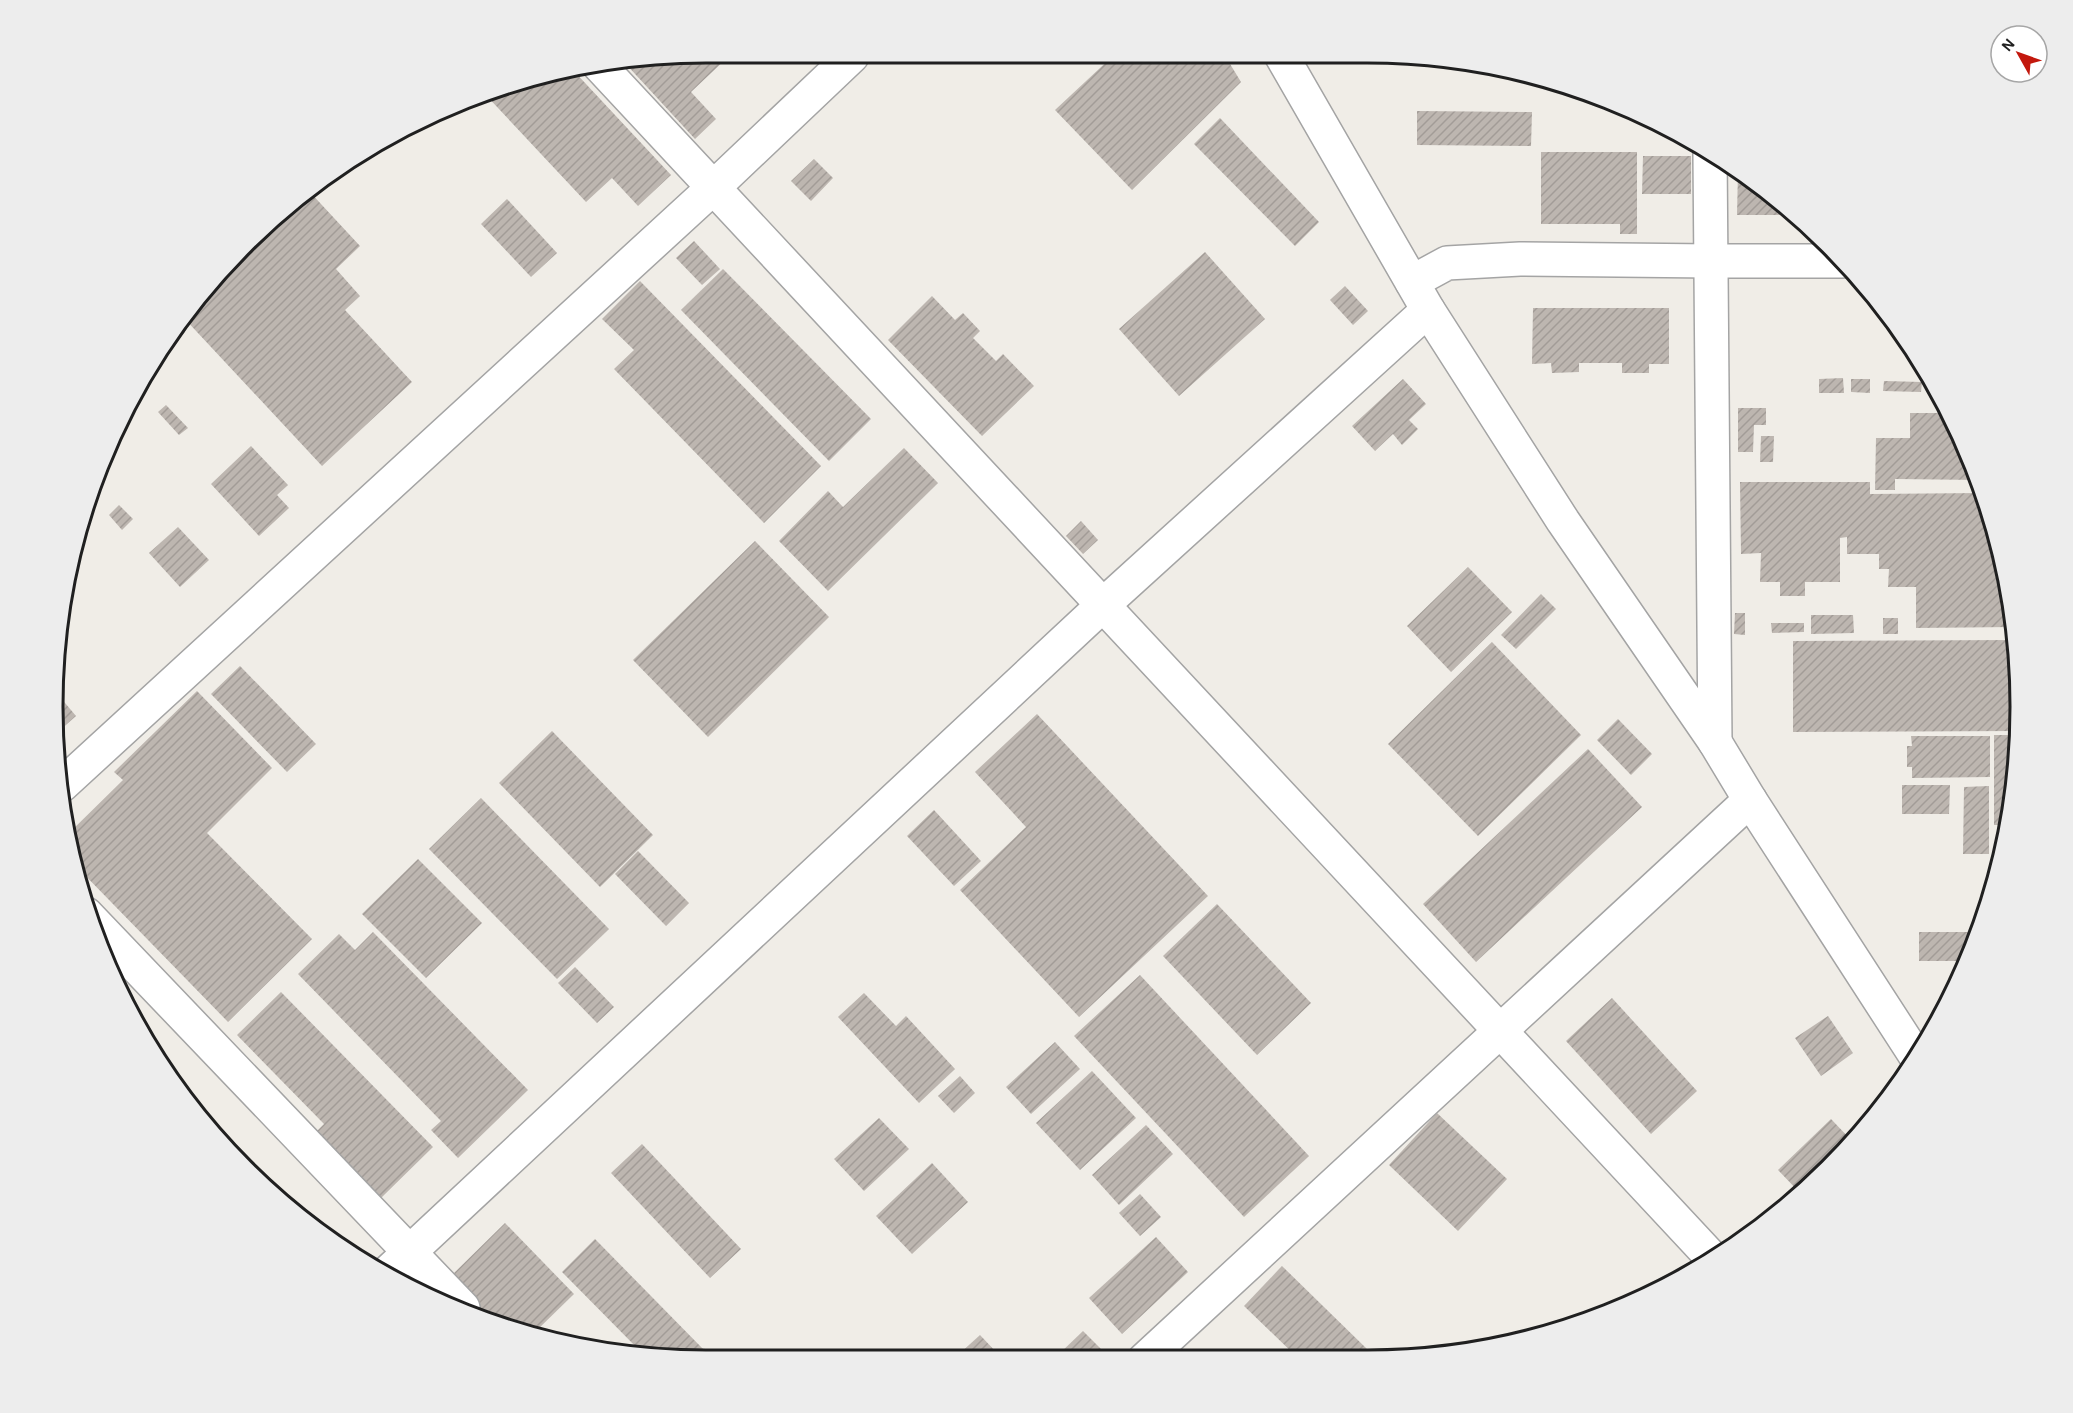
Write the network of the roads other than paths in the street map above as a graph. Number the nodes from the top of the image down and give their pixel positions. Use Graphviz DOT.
graph roads {
  1 [pos="845,63"];
  2 [pos="1286,63"];
  3 [pos="606,71"];
  4 [pos="1710,163"];
  5 [pos="714,187"];
  6 [pos="1712,261"];
  7 [pos="1831,261"];
  8 [pos="1412,282"];
  9 [pos="1428,310"];
  10 [pos="1103,605"];
  11 [pos="1715,742"];
  12 [pos="68,780"];
  13 [pos="1750,800"];
  14 [pos="104,932"];
  15 [pos="1501,1032"];
  16 [pos="1911,1049"];
  17 [pos="410,1251"];
  18 [pos="1707,1252"];
  19 [pos="392,1268"];
  20 [pos="454,1298"];
  21 [pos="1155,1350"];
  1 -- 5 [label="street"];
  2 -- 8 [label="street"];
  3 -- 5 [label="street"];
  4 -- 6 [label="street"];
  5 -- 10 [label="street"];
  5 -- 12 [label="street"];
  6 -- 7 [label="street"];
  6 -- 8 [label="street"];
  6 -- 11 [label="street"];
  8 -- 9 [label="street"];
  9 -- 10 [label="street"];
  9 -- 11 [label="street"];
  10 -- 15 [label="street"];
  10 -- 17 [label="street"];
  11 -- 13 [label="street"];
  13 -- 15 [label="street"];
  13 -- 16 [label="street"];
  14 -- 17 [label="street"];
  15 -- 18 [label="street"];
  15 -- 21 [label="street"];
  17 -- 19 [label="street"];
  17 -- 20 [label="street"];
}
